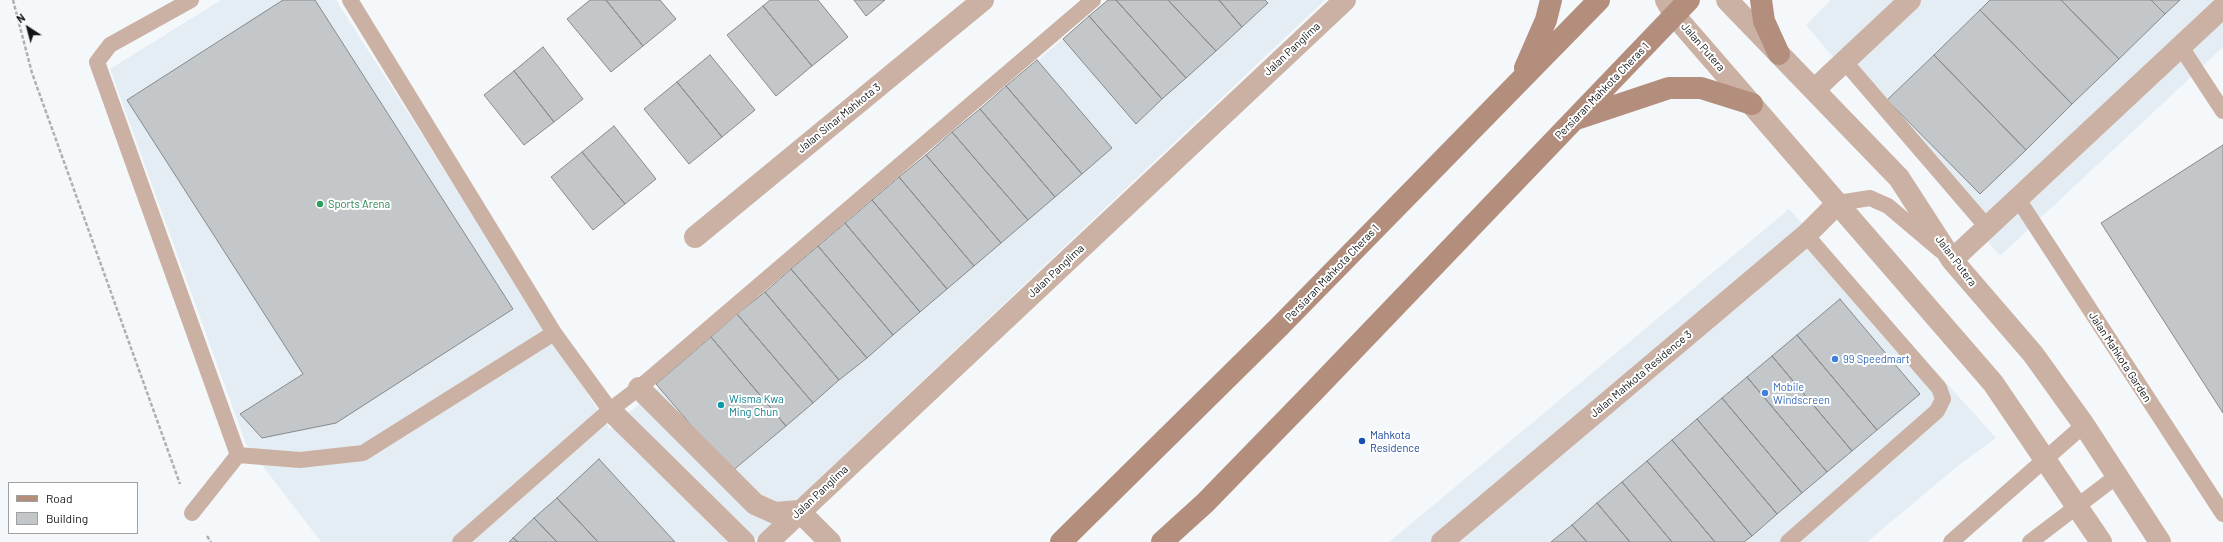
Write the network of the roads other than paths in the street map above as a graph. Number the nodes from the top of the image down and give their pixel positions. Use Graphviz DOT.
graph roads {
  1 [pos="191,0"];
  2 [pos="350,0"];
  3 [pos="983,0"];
  4 [pos="1093,0"];
  5 [pos="1345,0"];
  6 [pos="1551,0"];
  7 [pos="1599,0"];
  8 [pos="1727,0"];
  9 [pos="1761,0"];
  10 [pos="1910,0"];
  11 [pos="1677,5"];
  12 [pos="2223,7"];
  13 [pos="2181,46"];
  14 [pos="1779,54"];
  15 [pos="1845,62"];
  16 [pos="1520,80"];
  17 [pos="1814,90"];
  18 [pos="1752,104"];
  19 [pos="2223,111"];
  20 [pos="1574,120"];
  21 [pos="2018,199"];
  22 [pos="1838,203"];
  23 [pos="1987,227"];
  24 [pos="1806,235"];
  25 [pos="696,237"];
  26 [pos="1952,260"];
  27 [pos="554,333"];
  28 [pos="639,388"];
  29 [pos="610,410"];
  30 [pos="2084,426"];
  31 [pos="238,455"];
  32 [pos="2046,459"];
  33 [pos="2117,476"];
  34 [pos="2076,507"];
  35 [pos="799,511"];
  36 [pos="192,513"];
  37 [pos="2223,514"];
  38 [pos="460,542"];
  39 [pos="744,542"];
  40 [pos="768,542"];
  41 [pos="830,542"];
  42 [pos="1061,542"];
  43 [pos="1162,542"];
  44 [pos="1442,542"];
  45 [pos="1788,542"];
  46 [pos="1951,542"];
  47 [pos="2030,542"];
  48 [pos="2101,542"];
  49 [pos="2160,542"];
  1 -- 31 [label="lane"];
  2 -- 27 [label="lane"];
  3 -- 25 [label="street, Jalan Sinar Mahkota 3"];
  4 -- 28 [label="lane"];
  5 -- 35 [label="street, Jalan Panglima"];
  6 -- 16 [label="main road"];
  7 -- 16 [label="main road, Persiaran Mahkota Cheras 1"];
  8 -- 14 [label="street, Jalan Putera"];
  9 -- 14 [label="main road"];
  10 -- 15 [label="street"];
  11 -- 18 [label="street, Jalan Putera"];
  11 -- 20 [label="main road, Persiaran Mahkota Cheras 1"];
  12 -- 13 [label="street"];
  13 -- 19 [label="lane"];
  13 -- 21 [label="street"];
  14 -- 17 [label="street, Jalan Putera"];
  15 -- 17 [label="street"];
  15 -- 23 [label="lane"];
  16 -- 42 [label="main road, Persiaran Mahkota Cheras 1"];
  17 -- 26 [label="street, Jalan Putera"];
  18 -- 20 [label="main road"];
  18 -- 22 [label="street, Jalan Putera"];
  20 -- 43 [label="main road, Persiaran Mahkota Cheras 1"];
  21 -- 23 [label="street"];
  21 -- 37 [label="lane, Jalan Mahkota Garden"];
  22 -- 24 [label="street, Jalan Mahkota Residence 3"];
  22 -- 26 [label="lane"];
  22 -- 32 [label="street, Jalan Putera"];
  23 -- 26 [label="street"];
  24 -- 44 [label="street, Jalan Mahkota Residence 3"];
  24 -- 45 [label="lane"];
  26 -- 30 [label="street, Jalan Putera"];
  27 -- 29 [label="lane"];
  27 -- 31 [label="lane"];
  28 -- 29 [label="lane"];
  28 -- 35 [label="street"];
  29 -- 38 [label="lane"];
  29 -- 39 [label="street"];
  30 -- 32 [label="lane"];
  30 -- 33 [label="street, Jalan Putera"];
  31 -- 36 [label="lane"];
  32 -- 34 [label="street, Jalan Putera"];
  32 -- 46 [label="lane"];
  33 -- 34 [label="lane"];
  33 -- 49 [label="street, Jalan Putera"];
  34 -- 47 [label="lane"];
  34 -- 48 [label="street, Jalan Putera"];
  35 -- 40 [label="street, Jalan Panglima"];
  35 -- 41 [label="street"];
}
